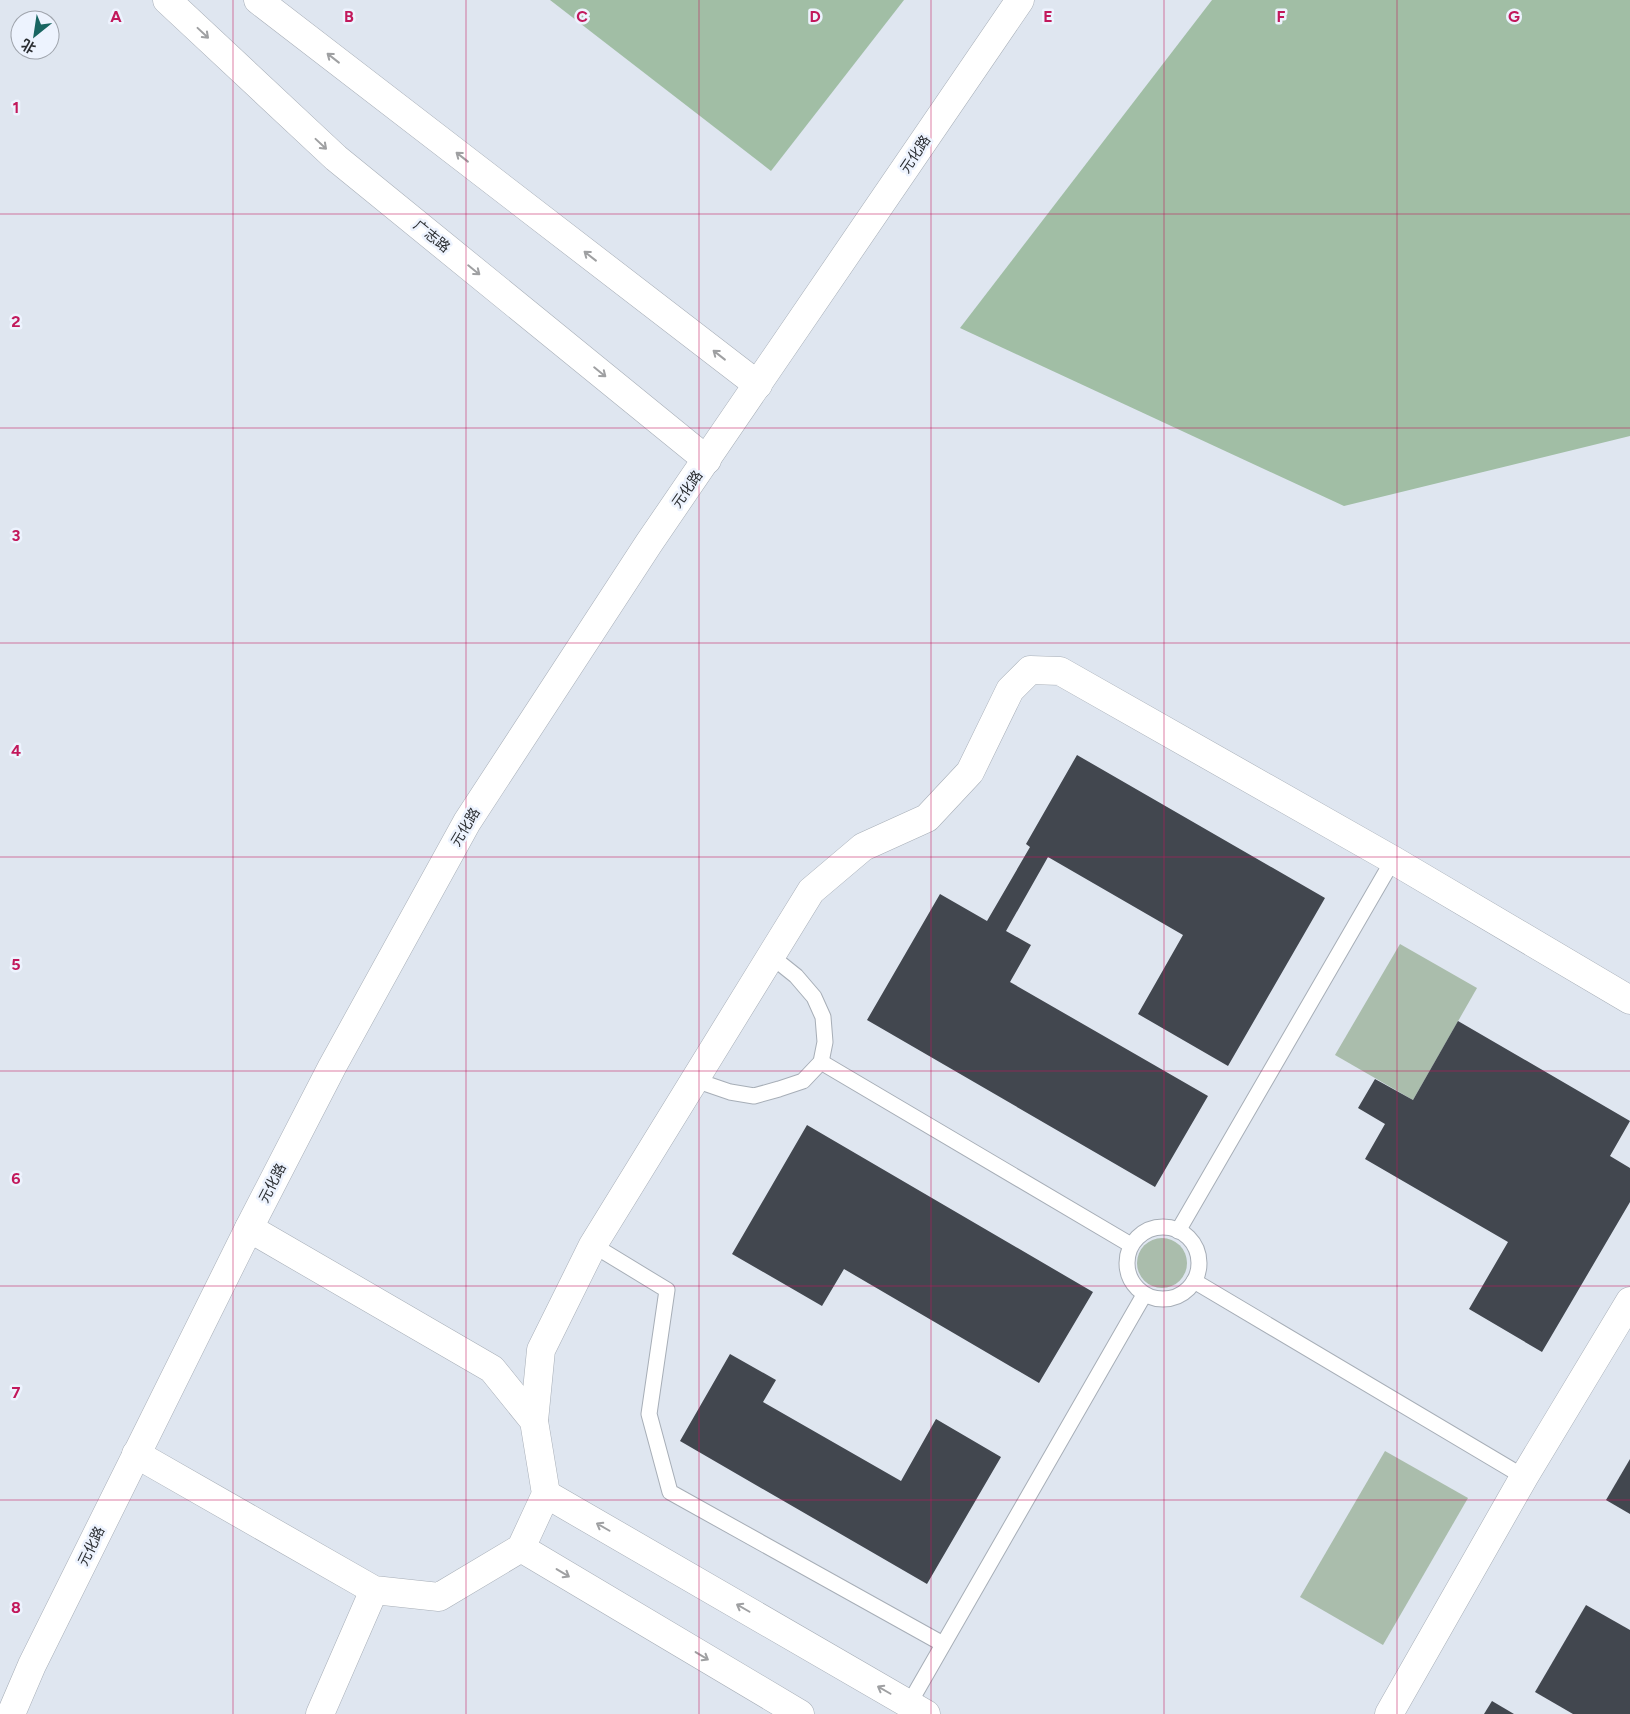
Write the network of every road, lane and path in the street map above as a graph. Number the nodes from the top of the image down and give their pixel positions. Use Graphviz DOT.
graph roads {
  1 [pos="167,0"];
  2 [pos="258,0"];
  3 [pos="1020,0"];
  4 [pos="758,385"];
  5 [pos="707,460"];
  6 [pos="1393,860"];
  7 [pos="771,956"];
  8 [pos="1630,1000"];
  9 [pos="821,1062"];
  10 [pos="695,1080"];
  11 [pos="248,1228"];
  12 [pos="1178,1231"];
  13 [pos="593,1244"];
  14 [pos="1132,1245"];
  15 [pos="1194,1281"];
  16 [pos="1144,1295"];
  17 [pos="1630,1301"];
  18 [pos="534,1421"];
  19 [pos="136,1454"];
  20 [pos="1524,1477"];
  21 [pos="546,1494"];
  22 [pos="521,1548"];
  23 [pos="374,1590"];
  24 [pos="943,1644"];
  25 [pos="918,1709"];
  26 [pos="11,1714"];
  27 [pos="320,1714"];
  28 [pos="800,1714"];
  29 [pos="1389,1714"];
  1 -- 5 [label="street, 广志路, one-way"];
  4 -- 2 [label="street, one-way"];
  3 -- 4 [label="street, 元化路"];
  4 -- 5 [label="street, 元化路"];
  5 -- 11 [label="street, 元化路"];
  6 -- 7 [label="street"];
  6 -- 8 [label="street"];
  6 -- 12 [label="lane"];
  7 -- 9 [label="lane"];
  7 -- 10 [label="street"];
  9 -- 10 [label="lane"];
  9 -- 14 [label="lane"];
  10 -- 13 [label="street"];
  11 -- 18 [label="street"];
  11 -- 19 [label="street, 元化路"];
  12 -- 14 [label="lane"];
  12 -- 15 [label="lane"];
  13 -- 18 [label="street"];
  13 -- 24 [label="lane"];
  14 -- 16 [label="lane"];
  15 -- 16 [label="lane"];
  15 -- 20 [label="lane"];
  16 -- 24 [label="lane"];
  17 -- 20 [label="street"];
  18 -- 21 [label="street"];
  19 -- 23 [label="street"];
  19 -- 26 [label="street, 元化路"];
  20 -- 29 [label="street"];
  21 -- 22 [label="street"];
  25 -- 21 [label="street, one-way"];
  22 -- 23 [label="street"];
  22 -- 28 [label="street, one-way"];
  23 -- 27 [label="street"];
  24 -- 25 [label="lane"];
}
